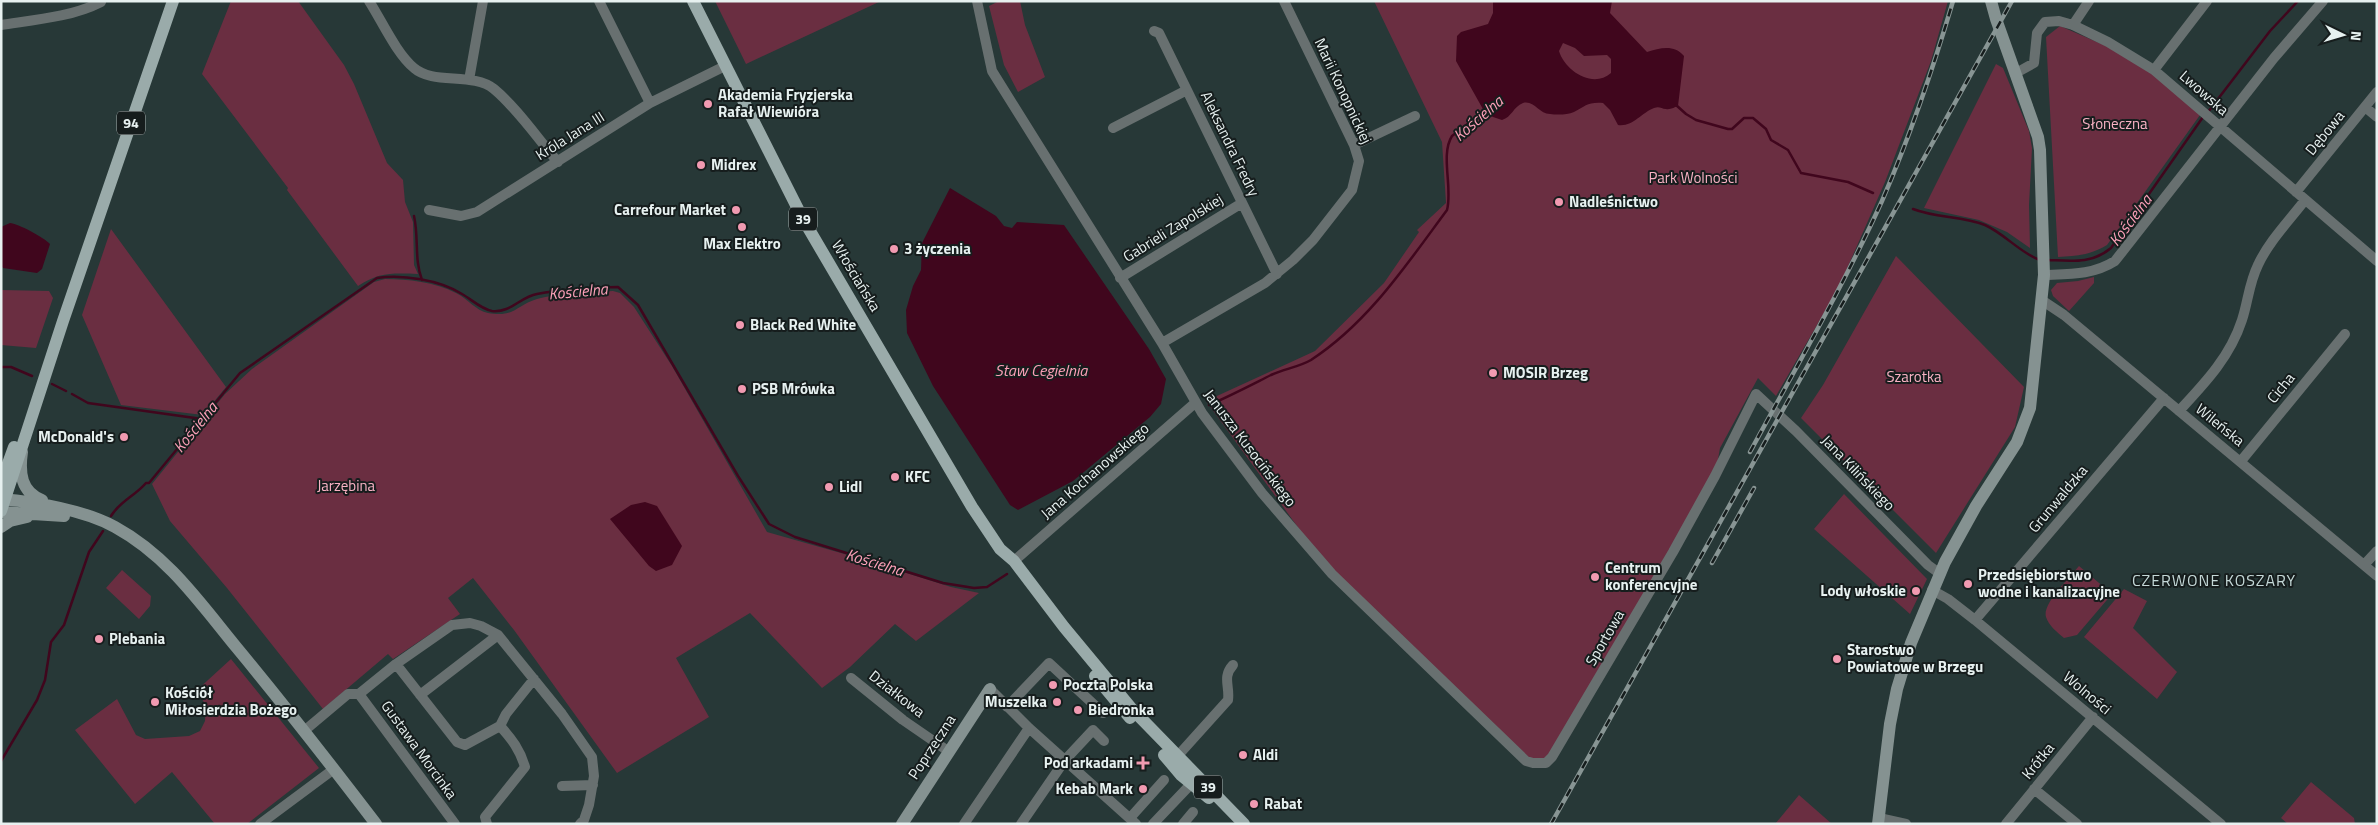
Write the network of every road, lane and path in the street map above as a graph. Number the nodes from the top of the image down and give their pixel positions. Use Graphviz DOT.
graph roads {
  1 [pos="174,1"];
  2 [pos="370,1"];
  3 [pos="483,1"];
  4 [pos="599,1"];
  5 [pos="693,1"];
  6 [pos="977,1"];
  7 [pos="1284,1"];
  8 [pos="1991,1"];
  9 [pos="2089,1"];
  10 [pos="2207,1"];
  11 [pos="2323,1"];
  12 [pos="101,2"];
  13 [pos="1,25"];
  14 [pos="2072,25"];
  15 [pos="1154,31"];
  16 [pos="725,66"];
  17 [pos="2154,70"];
  18 [pos="2016,73"];
  19 [pos="468,80"];
  20 [pos="1187,90"];
  21 [pos="2377,92"];
  22 [pos="650,104"];
  23 [pos="2364,107"];
  24 [pos="1415,116"];
  25 [pos="2377,117"];
  26 [pos="2220,127"];
  27 [pos="1113,128"];
  28 [pos="1354,145"];
  29 [pos="558,162"];
  30 [pos="2296,192"];
  31 [pos="2305,200"];
  32 [pos="1242,203"];
  33 [pos="429,210"];
  34 [pos="2377,261"];
  35 [pos="2044,265"];
  36 [pos="1277,274"];
  37 [pos="1120,278"];
  38 [pos="2043,301"];
  39 [pos="63,321"];
  40 [pos="2345,334"];
  41 [pos="1162,343"];
  42 [pos="1756,394"];
  43 [pos="2164,398"];
  44 [pos="1195,403"];
  45 [pos="2179,411"];
  46 [pos="23,446"];
  47 [pos="2241,461"];
  48 [pos="1,483"];
  49 [pos="2,505"];
  50 [pos="60,508"];
  51 [pos="35,515"];
  52 [pos="93,518"];
  53 [pos="1,527"];
  54 [pos="2377,551"];
  55 [pos="1014,561"];
  56 [pos="2364,565"];
  57 [pos="1939,573"];
  58 [pos="2377,576"];
  59 [pos="1932,590"];
  60 [pos="1975,620"];
  61 [pos="498,635"];
  62 [pos="396,664"];
  63 [pos="1233,665"];
  64 [pos="851,678"];
  65 [pos="534,679"];
  66 [pos="990,689"];
  67 [pos="359,694"];
  68 [pos="420,694"];
  69 [pos="1007,707"];
  70 [pos="1103,713"];
  71 [pos="2093,717"];
  72 [pos="500,726"];
  73 [pos="1029,728"];
  74 [pos="304,731"];
  75 [pos="1104,741"];
  76 [pos="948,751"];
  77 [pos="1065,760"];
  78 [pos="1174,760"];
  79 [pos="1546,763"];
  80 [pos="334,769"];
  81 [pos="1164,780"];
  82 [pos="1191,784"];
  83 [pos="593,785"];
  84 [pos="562,786"];
  85 [pos="2034,789"];
  86 [pos="1194,812"];
  87 [pos="1133,821"];
  88 [pos="1240,821"];
  89 [pos="1878,821"];
  90 [pos="260,824"];
  91 [pos="376,824"];
  92 [pos="455,824"];
  93 [pos="487,824"];
  94 [pos="580,824"];
  95 [pos="902,824"];
  96 [pos="964,824"];
  97 [pos="1021,824"];
  98 [pos="1153,824"];
  99 [pos="1183,824"];
  100 [pos="1906,824"];
  101 [pos="2006,824"];
  102 [pos="2077,824"];
  103 [pos="2221,824"];
  1 -- 39 [label="main road, 94"];
  2 -- 19 [label="street"];
  3 -- 19 [label="street"];
  4 -- 22 [label="street"];
  5 -- 16 [label="main road, Włościańska / 39"];
  6 -- 37 [label="street, Janusza Kusocińskiego"];
  7 -- 28 [label="street, Marii Konopnickiej"];
  8 -- 18 [label="street"];
  9 -- 14 [label="street"];
  10 -- 17 [label="street"];
  11 -- 26 [label="street"];
  12 -- 13 [label="street"];
  14 -- 17 [label="street, Lwowska"];
  14 -- 18 [label="street, Lwowska"];
  15 -- 20 [label="street, Aleksandra Fredry"];
  16 -- 22 [label="street, Króla Jana III"];
  16 -- 55 [label="main road, Włościańska / 39"];
  17 -- 26 [label="street, Lwowska"];
  18 -- 35 [label="street"];
  19 -- 29 [label="street"];
  20 -- 27 [label="street"];
  20 -- 32 [label="street, Aleksandra Fredry"];
  21 -- 23 [label="street, Dębowa"];
  22 -- 29 [label="street, Króla Jana III"];
  23 -- 25 [label="street"];
  23 -- 30 [label="street, Dębowa"];
  24 -- 28 [label="street"];
  26 -- 30 [label="street, Lwowska"];
  26 -- 35 [label="street"];
  28 -- 36 [label="street, Marii Konopnickiej"];
  29 -- 33 [label="street, Króla Jana III"];
  30 -- 31 [label="street, Lwowska"];
  31 -- 34 [label="street, Lwowska"];
  31 -- 45 [label="street"];
  32 -- 36 [label="street, Aleksandra Fredry"];
  32 -- 37 [label="street, Gabrieli Zapolskiej"];
  35 -- 38 [label="street"];
  36 -- 41 [label="street, Marii Konopnickiej"];
  37 -- 41 [label="street, Janusza Kusocińskiego"];
  38 -- 43 [label="street, Wileńska"];
  38 -- 57 [label="street"];
  39 -- 46 [label="main road, 94"];
  39 -- 48 [label="main road, 94"];
  40 -- 47 [label="street, Cicha"];
  41 -- 44 [label="street, Janusza Kusocińskiego"];
  42 -- 57 [label="street, Jana Kilińskiego"];
  42 -- 79 [label="street, Sportowa"];
  43 -- 45 [label="street, Wileńska"];
  43 -- 60 [label="street, Grunwaldzka"];
  44 -- 55 [label="street, Jana Kochanowskiego"];
  44 -- 79 [label="street, Janusza Kusocińskiego"];
  45 -- 47 [label="street, Wileńska"];
  46 -- 49 [label="main road, 94"];
  46 -- 50 [label="street"];
  47 -- 56 [label="street, Wileńska"];
  49 -- 50 [label="street"];
  49 -- 51 [label="street"];
  50 -- 52 [label="street"];
  51 -- 52 [label="street"];
  51 -- 53 [label="street"];
  52 -- 74 [label="street"];
  54 -- 56 [label="street"];
  55 -- 78 [label="main road, Włościańska / 39"];
  56 -- 58 [label="street, Wileńska"];
  57 -- 59 [label="street"];
  59 -- 60 [label="street, Wolności"];
  59 -- 89 [label="street"];
  60 -- 71 [label="street, Wolności"];
  61 -- 62 [label="street"];
  61 -- 65 [label="street"];
  61 -- 68 [label="street"];
  62 -- 67 [label="street"];
  62 -- 68 [label="street"];
  63 -- 78 [label="street"];
  64 -- 76 [label="street, Działkowa"];
  65 -- 72 [label="street"];
  65 -- 83 [label="street"];
  66 -- 69 [label="street"];
  66 -- 76 [label="street, Poprzeczna"];
  67 -- 74 [label="street"];
  67 -- 92 [label="street, Gustawa Morcinka"];
  68 -- 72 [label="street"];
  69 -- 70 [label="street"];
  69 -- 73 [label="street"];
  71 -- 85 [label="street, Krótka"];
  71 -- 103 [label="street, Wolności"];
  72 -- 93 [label="street"];
  73 -- 77 [label="street"];
  73 -- 96 [label="street"];
  74 -- 80 [label="street"];
  75 -- 77 [label="street"];
  76 -- 95 [label="street, Poprzeczna"];
  77 -- 87 [label="street"];
  77 -- 97 [label="street"];
  78 -- 82 [label="main road, 39"];
  78 -- 88 [label="main road, 39"];
  80 -- 90 [label="street"];
  80 -- 91 [label="street"];
  81 -- 87 [label="street"];
  82 -- 88 [label="main road, 39"];
  82 -- 98 [label="street"];
  83 -- 84 [label="street"];
  83 -- 94 [label="street"];
  85 -- 101 [label="street, Krótka"];
  85 -- 102 [label="street"];
  86 -- 99 [label="street"];
  89 -- 100 [label="street"];
}
